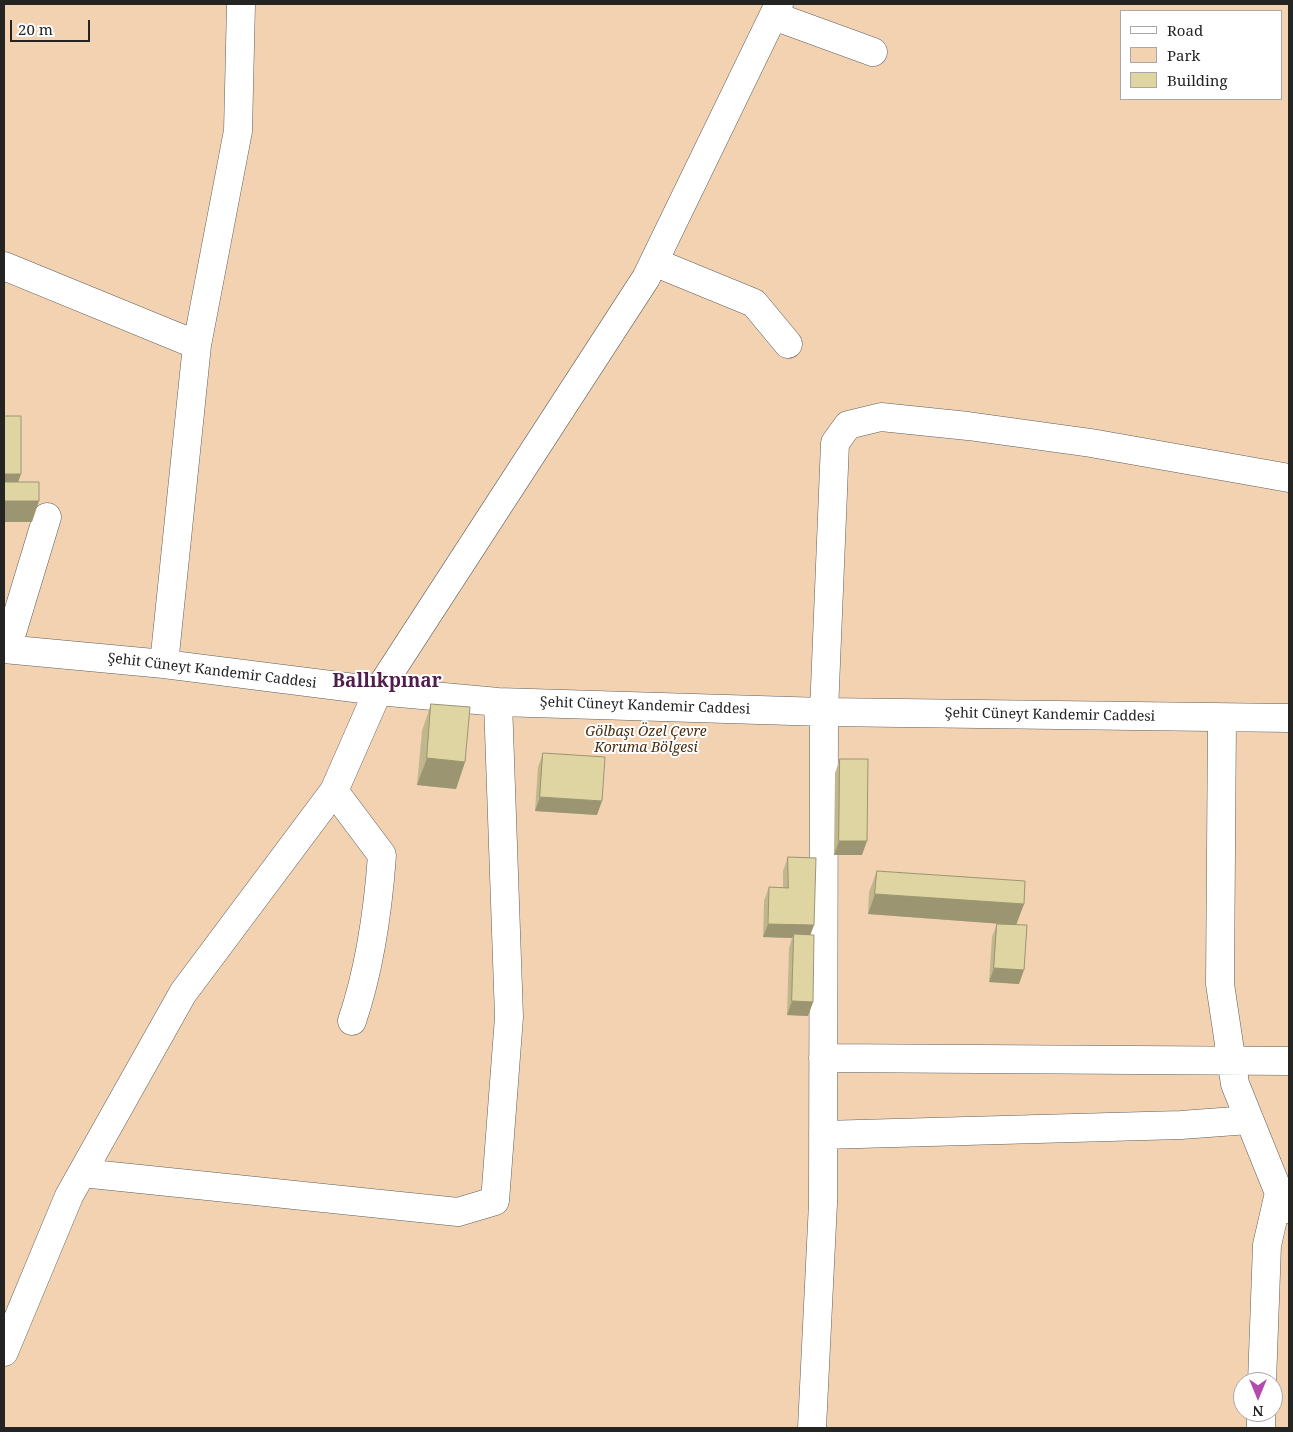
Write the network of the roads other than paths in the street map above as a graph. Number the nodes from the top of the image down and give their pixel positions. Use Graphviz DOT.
graph roads {
  1 [pos="241,4"];
  2 [pos="776,10"];
  3 [pos="873,52"];
  4 [pos="654,262"];
  5 [pos="4,266"];
  6 [pos="788,344"];
  7 [pos="197,345"];
  8 [pos="1289,478"];
  9 [pos="47,517"];
  10 [pos="5,649"];
  11 [pos="164,664"];
  12 [pos="378,691"];
  13 [pos="498,702"];
  14 [pos="824,712"];
  15 [pos="1222,718"];
  16 [pos="1289,718"];
  17 [pos="334,791"];
  18 [pos="352,1021"];
  19 [pos="823,1058"];
  20 [pos="1231,1061"];
  21 [pos="1289,1061"];
  22 [pos="1249,1120"];
  23 [pos="823,1135"];
  24 [pos="82,1173"];
  25 [pos="1284,1201"];
  26 [pos="4,1352"];
  27 [pos="1262,1372"];
  28 [pos="812,1428"];
  1 -- 7 [label="street"];
  2 -- 3 [label="street"];
  2 -- 4 [label="street"];
  4 -- 6 [label="street"];
  4 -- 12 [label="street"];
  5 -- 7 [label="street"];
  7 -- 11 [label="street"];
  8 -- 14 [label="street"];
  9 -- 10 [label="street"];
  10 -- 11 [label="street, Şehit Cüneyt Kandemir Caddesi"];
  11 -- 12 [label="street, Şehit Cüneyt Kandemir Caddesi"];
  12 -- 13 [label="street, Şehit Cüneyt Kandemir Caddesi"];
  12 -- 17 [label="street"];
  13 -- 14 [label="street, Şehit Cüneyt Kandemir Caddesi"];
  13 -- 24 [label="street"];
  14 -- 15 [label="street, Şehit Cüneyt Kandemir Caddesi"];
  14 -- 19 [label="street"];
  15 -- 16 [label="street, Şehit Cüneyt Kandemir Caddesi"];
  15 -- 20 [label="street"];
  17 -- 18 [label="street"];
  17 -- 24 [label="street"];
  19 -- 20 [label="street"];
  19 -- 23 [label="street"];
  20 -- 21 [label="street"];
  20 -- 22 [label="street"];
  22 -- 23 [label="street"];
  22 -- 25 [label="street"];
  23 -- 28 [label="street"];
  24 -- 26 [label="street"];
  25 -- 27 [label="street"];
}
